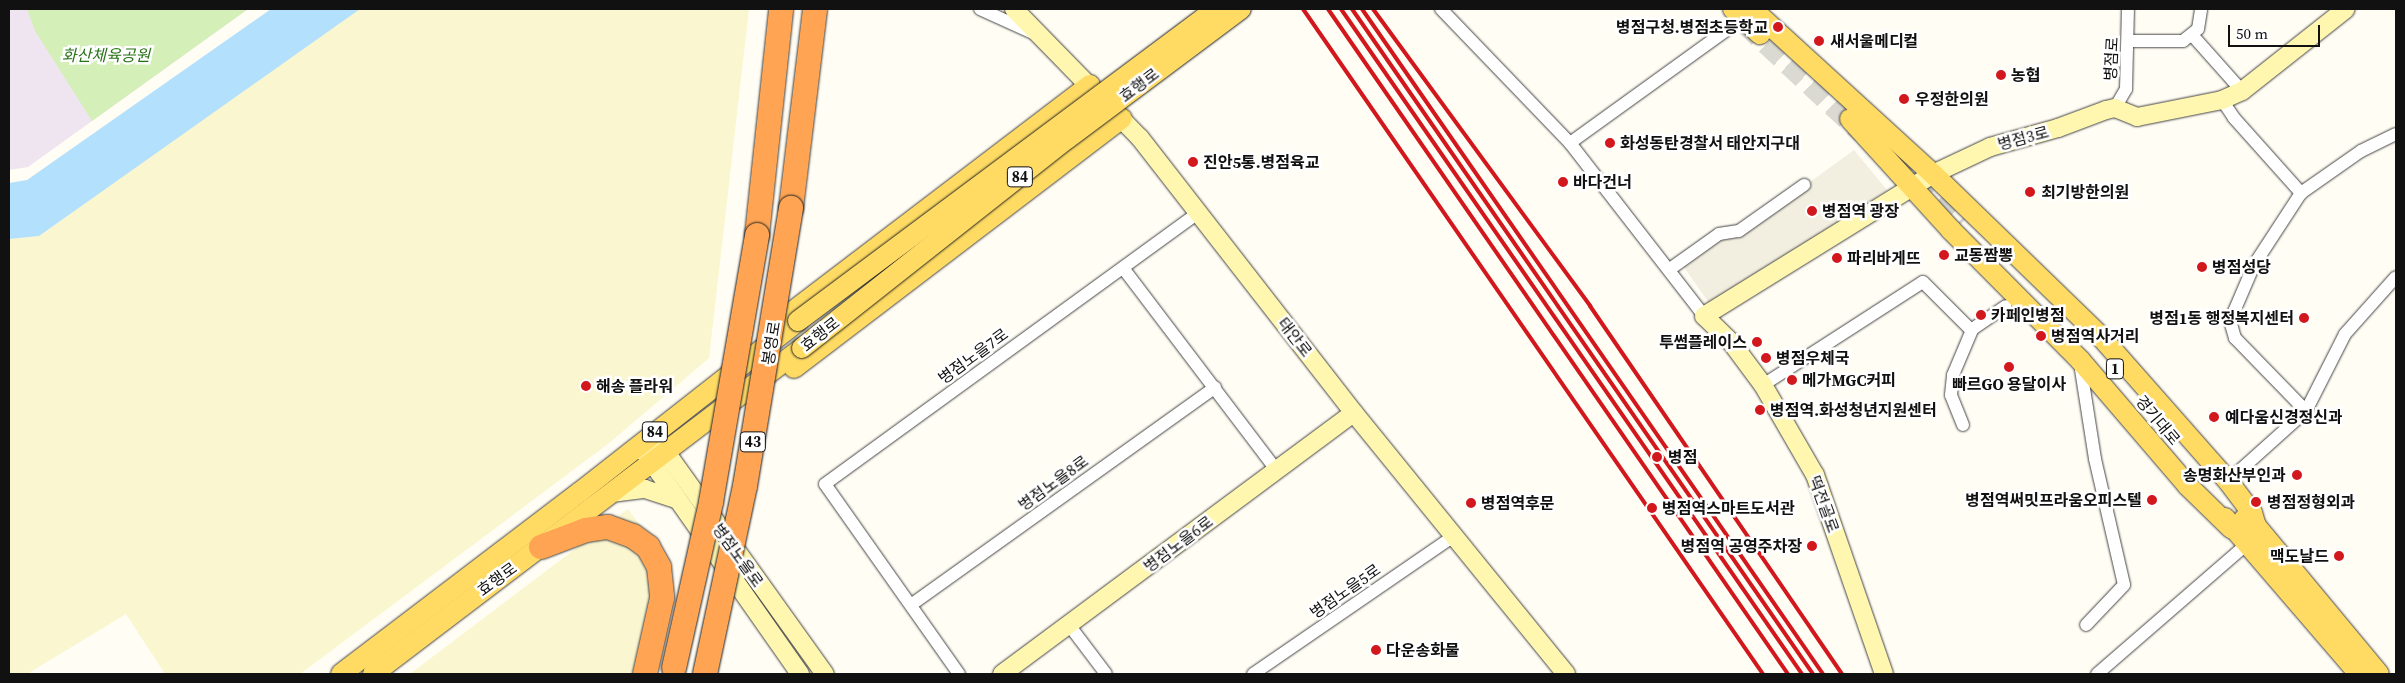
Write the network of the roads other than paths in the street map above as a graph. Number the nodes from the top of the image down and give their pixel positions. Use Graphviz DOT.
graph roads {
  1 [pos="781,9"];
  2 [pos="815,9"];
  3 [pos="980,9"];
  4 [pos="1014,9"];
  5 [pos="1197,9"];
  6 [pos="1216,9"];
  7 [pos="1241,9"];
  8 [pos="1441,9"];
  9 [pos="2128,9"];
  10 [pos="2201,9"];
  11 [pos="2346,9"];
  12 [pos="1743,12"];
  13 [pos="1039,36"];
  14 [pos="2193,36"];
  15 [pos="2129,40"];
  16 [pos="1092,88"];
  17 [pos="2242,91"];
  18 [pos="2222,100"];
  19 [pos="2116,108"];
  20 [pos="1122,118"];
  21 [pos="2396,134"];
  22 [pos="1570,143"];
  23 [pos="1933,174"];
  24 [pos="1804,185"];
  25 [pos="1914,186"];
  26 [pos="2300,193"];
  27 [pos="1199,212"];
  28 [pos="1959,221"];
  29 [pos="1123,268"];
  30 [pos="1670,269"];
  31 [pos="2396,277"];
  32 [pos="2006,306"];
  33 [pos="1704,316"];
  34 [pos="1972,330"];
  35 [pos="2080,360"];
  36 [pos="1762,385"];
  37 [pos="1215,387"];
  38 [pos="706,392"];
  39 [pos="733,401"];
  40 [pos="2306,411"];
  41 [pos="1354,413"];
  42 [pos="1963,425"];
  43 [pos="646,439"];
  44 [pos="658,458"];
  45 [pos="1277,471"];
  46 [pos="2228,481"];
  47 [pos="610,493"];
  48 [pos="684,501"];
  49 [pos="2256,526"];
  50 [pos="2231,528"];
  51 [pos="1455,535"];
  52 [pos="2246,545"];
  53 [pos="541,546"];
  54 [pos="911,605"];
  55 [pos="1070,625"];
  56 [pos="2086,625"];
  57 [pos="673,671"];
  58 [pos="341,674"];
  59 [pos="373,674"];
  60 [pos="645,674"];
  61 [pos="705,674"];
  62 [pos="800,674"];
  63 [pos="825,674"];
  64 [pos="960,674"];
  65 [pos="1002,674"];
  66 [pos="1106,674"];
  67 [pos="1253,674"];
  68 [pos="1566,674"];
  69 [pos="1884,674"];
  70 [pos="2097,674"];
  71 [pos="2359,674"];
  72 [pos="2379,674"];
  1 -- 57 [label="highway, 봉영로 / 43, bridge"];
  2 -- 61 [label="highway, 봉영로 / 43, bridge"];
  3 -- 13 [label="street"];
  4 -- 13 [label="street, 태안로"];
  5 -- 16 [label="street"];
  6 -- 38 [label="main road, 효행로 / 84, bridge"];
  7 -- 39 [label="main road, 효행로 / 84, bridge"];
  8 -- 22 [label="street"];
  9 -- 15 [label="street, 병점로"];
  10 -- 14 [label="street"];
  11 -- 17 [label="street"];
  12 -- 22 [label="street"];
  12 -- 23 [label="main road"];
  12 -- 25 [label="main road"];
  13 -- 16 [label="street, 태안로"];
  14 -- 15 [label="street"];
  14 -- 17 [label="street"];
  15 -- 19 [label="street, 병점로"];
  16 -- 20 [label="street, 태안로"];
  16 -- 38 [label="main road"];
  17 -- 18 [label="street"];
  18 -- 19 [label="street"];
  18 -- 26 [label="street"];
  19 -- 23 [label="street, 병점3로"];
  20 -- 27 [label="street, 태안로"];
  20 -- 39 [label="main road"];
  21 -- 26 [label="street"];
  22 -- 30 [label="street"];
  23 -- 25 [label="street, 병점3로"];
  23 -- 28 [label="main road"];
  24 -- 30 [label="street"];
  25 -- 28 [label="main road"];
  25 -- 33 [label="street, 병점3로"];
  26 -- 40 [label="street"];
  27 -- 29 [label="street"];
  27 -- 41 [label="street, 태안로"];
  28 -- 35 [label="main road, 경기대로"];
  28 -- 46 [label="main road"];
  28 -- 49 [label="main road, 경기대로 / 1"];
  28 -- 50 [label="main road, 경기대로 / 1"];
  29 -- 37 [label="street"];
  29 -- 54 [label="street, 병점노을7로"];
  30 -- 33 [label="street"];
  31 -- 40 [label="street"];
  32 -- 34 [label="street"];
  33 -- 36 [label="street, 떡전골로"];
  34 -- 36 [label="street"];
  34 -- 42 [label="street"];
  35 -- 50 [label="main road, 경기대로"];
  35 -- 56 [label="street"];
  36 -- 69 [label="street, 떡전골로"];
  37 -- 45 [label="street"];
  37 -- 54 [label="street, 병점노을8로"];
  38 -- 43 [label="main road, 효행로 / 84"];
  39 -- 44 [label="main road, 효행로 / 84"];
  40 -- 46 [label="street"];
  41 -- 45 [label="street, 병점노을6로"];
  41 -- 51 [label="street, 태안로"];
  43 -- 44 [label="street, 병점노을로"];
  43 -- 58 [label="main road, 효행로 / 84"];
  44 -- 47 [label="main road, 효행로 / 84"];
  44 -- 48 [label="street, 병점노을로"];
  45 -- 55 [label="street, 병점노을6로"];
  46 -- 49 [label="main road"];
  47 -- 48 [label="street"];
  47 -- 53 [label="main road, 효행로 / 84"];
  48 -- 62 [label="street, 병점노을로"];
  48 -- 63 [label="street, 병점노을로"];
  49 -- 72 [label="main road, 경기대로 / 1"];
  50 -- 52 [label="main road, 경기대로 / 1"];
  51 -- 67 [label="street, 병점노을5로"];
  51 -- 68 [label="street, 태안로"];
  52 -- 70 [label="street"];
  52 -- 71 [label="main road, 경기대로 / 1"];
  53 -- 59 [label="main road, 효행로 / 84"];
  53 -- 60 [label="highway"];
  54 -- 64 [label="street, 병점노을7로"];
  55 -- 65 [label="street, 병점노을6로"];
  55 -- 66 [label="street"];
}
